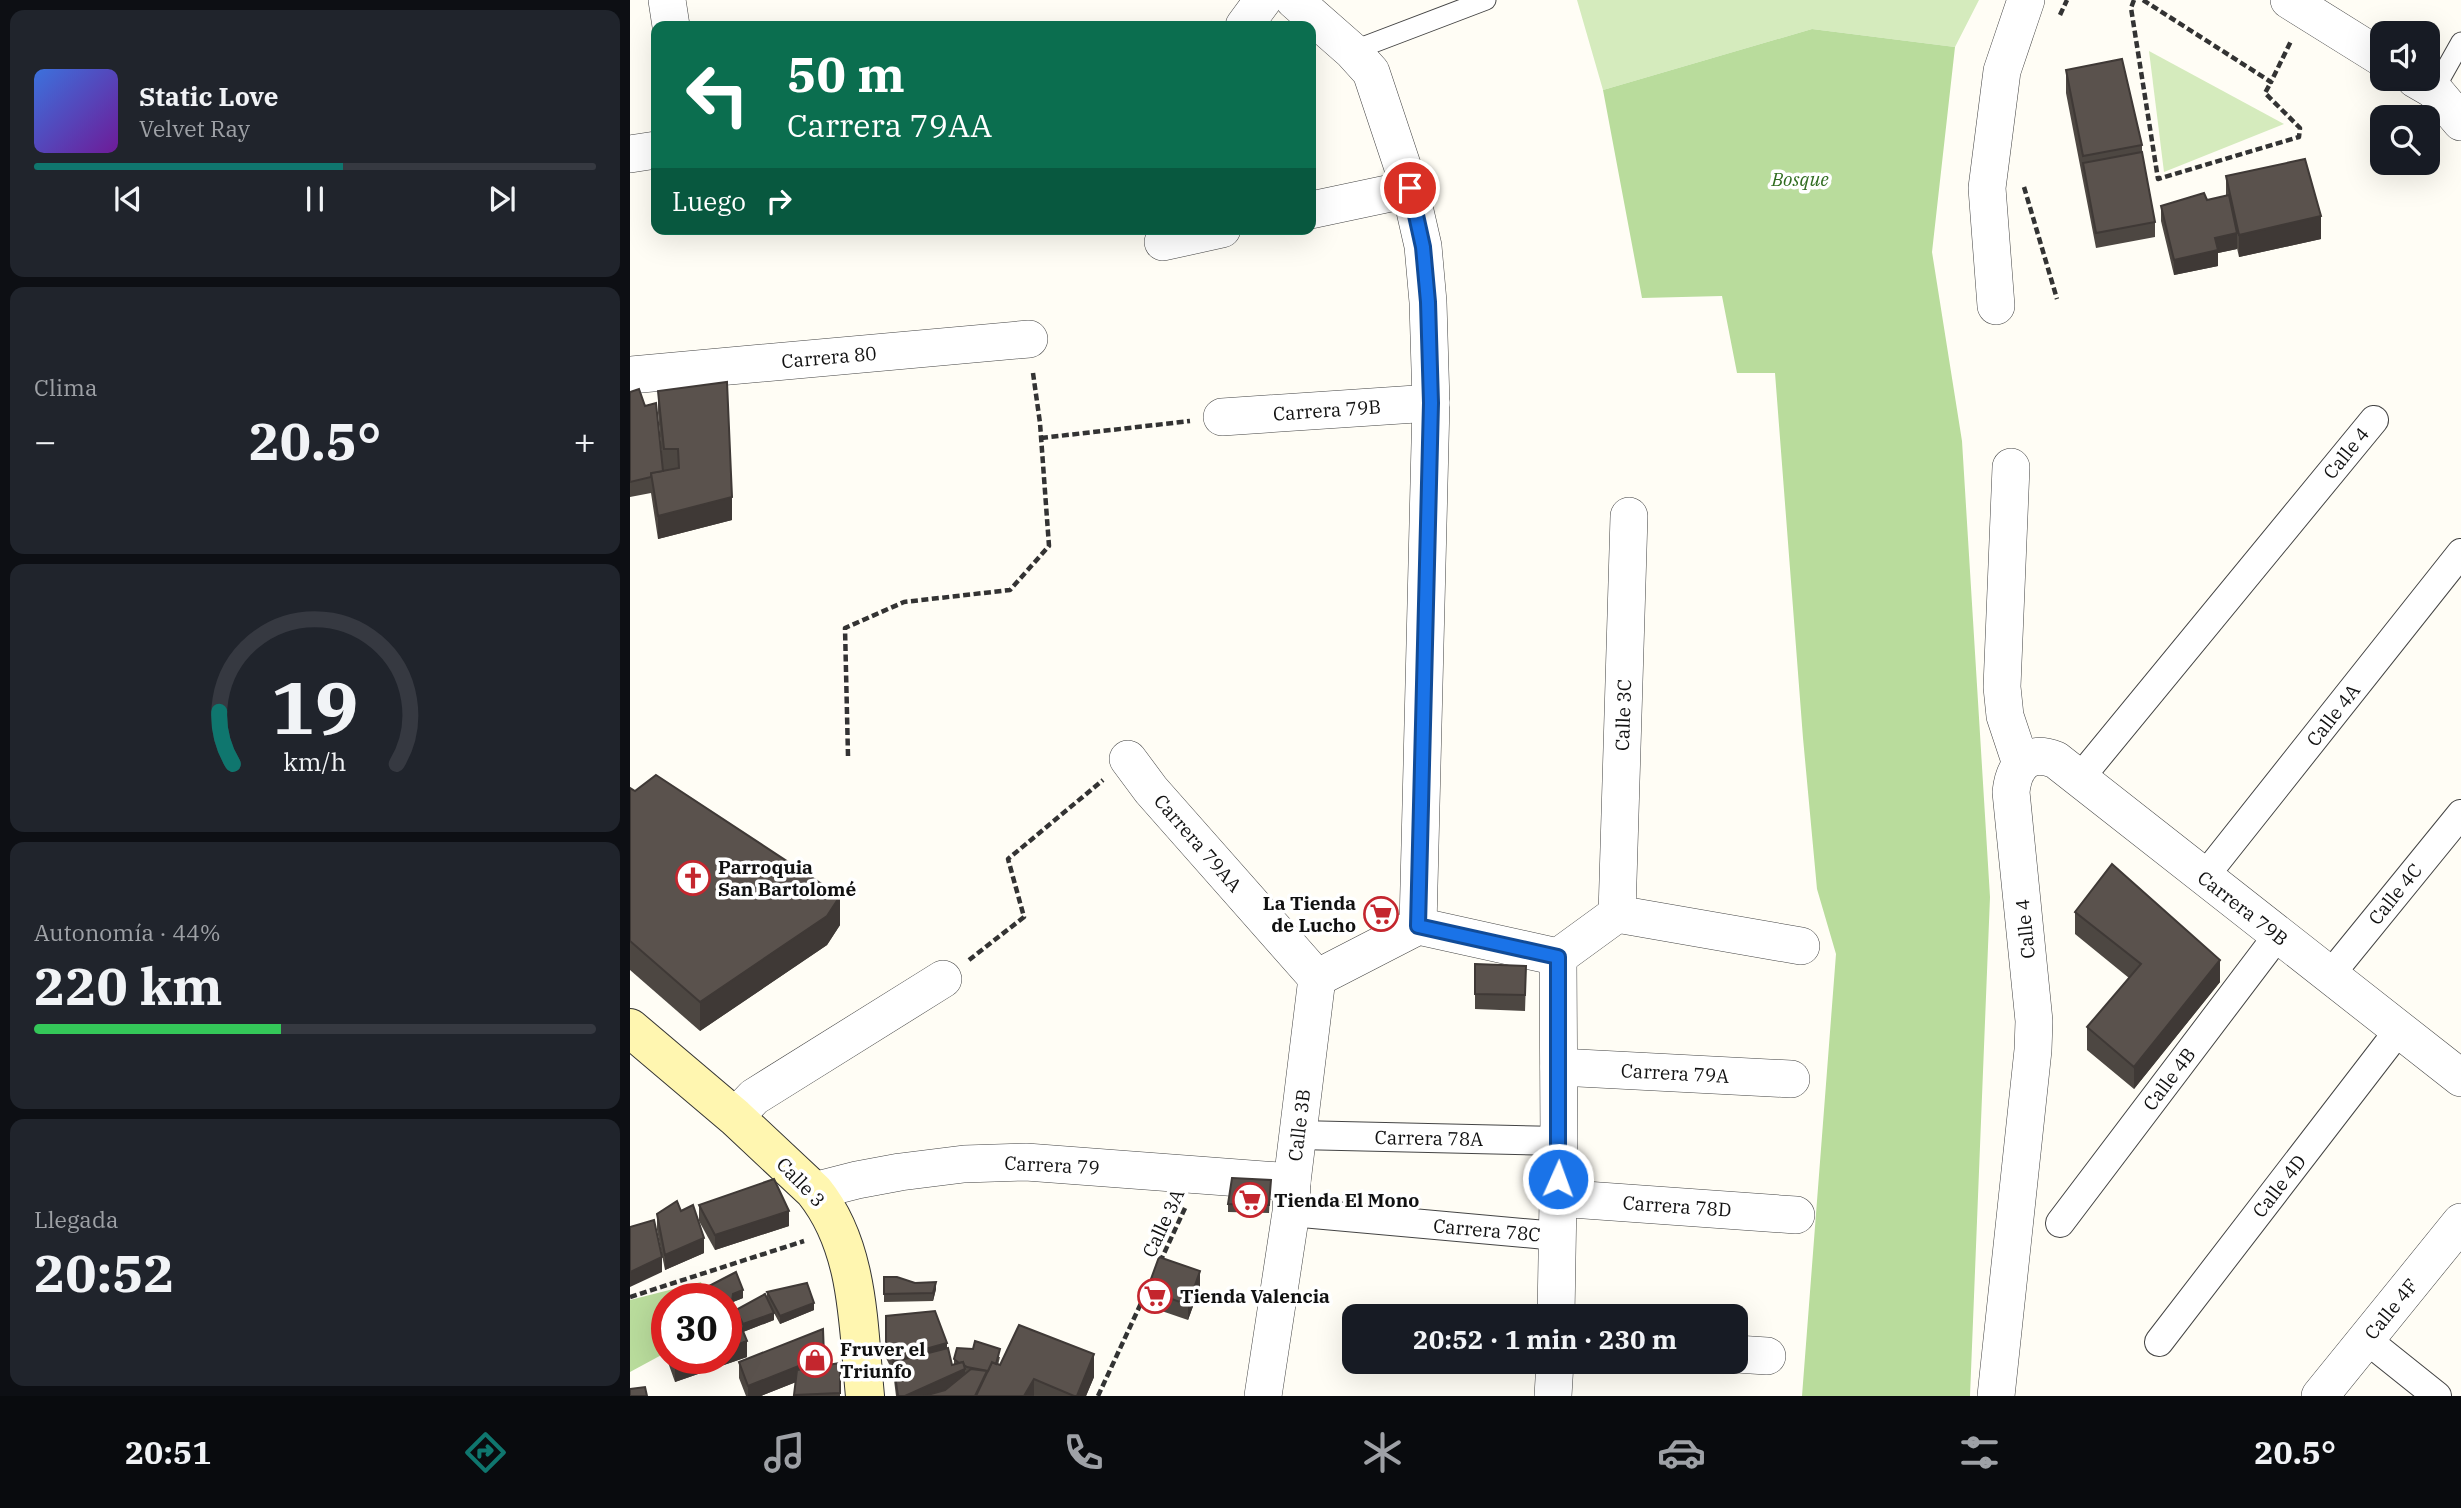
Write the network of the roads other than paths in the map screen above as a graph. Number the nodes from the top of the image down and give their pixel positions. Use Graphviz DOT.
graph roads {
  1 [pos="667,0"];
  2 [pos="1263,0"];
  3 [pos="1294,0"];
  4 [pos="1486,0"];
  5 [pos="2026,0"];
  6 [pos="2297,6"];
  7 [pos="670,21"];
  8 [pos="1248,21"];
  9 [pos="2461,42"];
  10 [pos="1352,51"];
  11 [pos="2370,51"];
  12 [pos="2440,66"];
  13 [pos="2430,91"];
  14 [pos="2461,122"];
  15 [pos="651,151"];
  16 [pos="630,154"];
  17 [pos="1410,188"];
  18 [pos="1316,209"];
  19 [pos="1195,235"];
  20 [pos="1163,242"];
  21 [pos="1996,306"];
  22 [pos="1029,339"];
  23 [pos="630,375"];
  24 [pos="1431,403"];
  25 [pos="1223,417"];
  26 [pos="2374,420"];
  27 [pos="2011,467"];
  28 [pos="1629,516"];
  29 [pos="2461,553"];
  30 [pos="1128,759"];
  31 [pos="2021,764"];
  32 [pos="2079,779"];
  33 [pos="2461,814"];
  34 [pos="2204,877"];
  35 [pos="1617,914"];
  36 [pos="1418,926"];
  37 [pos="2278,935"];
  38 [pos="1801,946"];
  39 [pos="1558,957"];
  40 [pos="2330,975"];
  41 [pos="1317,978"];
  42 [pos="943,979"];
  43 [pos="630,1028"];
  44 [pos="2399,1030"];
  45 [pos="1559,1067"];
  46 [pos="2461,1078"];
  47 [pos="1791,1079"];
  48 [pos="735,1117"];
  49 [pos="1298,1135"];
  50 [pos="1559,1141"];
  51 [pos="814,1191"];
  52 [pos="1292,1197"];
  53 [pos="1557,1198"];
  54 [pos="1796,1215"];
  55 [pos="2461,1222"];
  56 [pos="2060,1223"];
  57 [pos="1557,1236"];
  58 [pos="1556,1304"];
  59 [pos="2367,1340"];
  60 [pos="2159,1342"];
  61 [pos="1554,1374"];
  62 [pos="865,1396"];
  63 [pos="1263,1396"];
  64 [pos="1553,1396"];
  65 [pos="1996,1396"];
  66 [pos="2320,1396"];
  67 [pos="2437,1396"];
  1 -- 7 [label="street"];
  2 -- 8 [label="street"];
  3 -- 10 [label="street"];
  4 -- 10 [label="lane"];
  5 -- 21 [label="street"];
  6 -- 11 [label="street"];
  9 -- 12 [label="lane"];
  10 -- 17 [label="street"];
  13 -- 14 [label="street"];
  15 -- 16 [label="street"];
  17 -- 18 [label="street"];
  17 -- 24 [label="street"];
  19 -- 20 [label="street"];
  22 -- 23 [label="street, Carrera 80"];
  24 -- 25 [label="street, Carrera 79B"];
  24 -- 36 [label="street"];
  26 -- 32 [label="street, Calle 4"];
  27 -- 31 [label="street"];
  28 -- 35 [label="street, Calle 3C"];
  29 -- 34 [label="street, Calle 4A"];
  30 -- 41 [label="street, Carrera 79AA"];
  31 -- 32 [label="street, Carrera 79B"];
  31 -- 65 [label="street, Calle 4"];
  32 -- 34 [label="street, Carrera 79B"];
  33 -- 40 [label="street, Calle 4C"];
  34 -- 37 [label="street, Carrera 79B"];
  35 -- 38 [label="street"];
  35 -- 39 [label="street"];
  36 -- 39 [label="street"];
  36 -- 41 [label="street"];
  37 -- 40 [label="street, Carrera 79B"];
  37 -- 56 [label="street, Calle 4B"];
  39 -- 45 [label="street"];
  40 -- 44 [label="street, Carrera 79B"];
  41 -- 49 [label="street, Calle 3B"];
  42 -- 48 [label="street"];
  43 -- 48 [label="main road, Calle 3"];
  44 -- 46 [label="street, Carrera 79B"];
  44 -- 60 [label="street, Calle 4D"];
  45 -- 47 [label="street, Carrera 79A"];
  45 -- 50 [label="street"];
  48 -- 51 [label="main road, Calle 3"];
  49 -- 50 [label="street, Carrera 78A"];
  49 -- 52 [label="street, Calle 3B"];
  50 -- 53 [label="street"];
  51 -- 52 [label="street, Carrera 79"];
  51 -- 62 [label="main road, Calle 3"];
  52 -- 57 [label="street, Carrera 78C"];
  52 -- 63 [label="street, Calle 3B"];
  53 -- 54 [label="street, Carrera 78D"];
  53 -- 57 [label="street"];
  55 -- 59 [label="street, Calle 4F"];
  57 -- 58 [label="street"];
  59 -- 66 [label="street, Calle 4F"];
  59 -- 67 [label="street"];
  61 -- 64 [label="street"];
}
